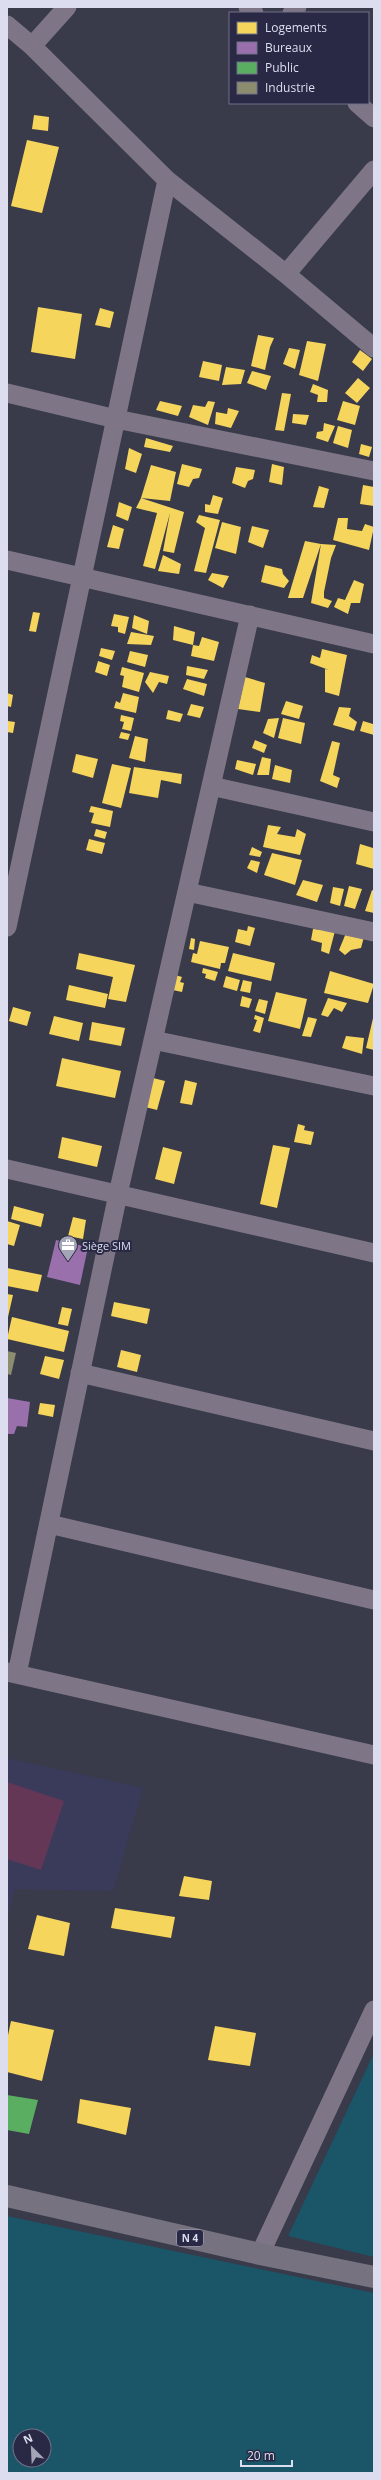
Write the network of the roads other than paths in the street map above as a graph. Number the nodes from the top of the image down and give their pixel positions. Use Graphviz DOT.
graph roads {
  1 [pos="67,7"];
  2 [pos="7,25"];
  3 [pos="32,46"];
  4 [pos="358,104"];
  5 [pos="374,118"];
  6 [pos="374,170"];
  7 [pos="167,180"];
  8 [pos="286,274"];
  9 [pos="374,348"];
  10 [pos="7,393"];
  11 [pos="116,419"];
  12 [pos="374,472"];
  13 [pos="7,560"];
  14 [pos="82,577"];
  15 [pos="250,615"];
  16 [pos="374,644"];
  17 [pos="211,786"];
  18 [pos="374,822"];
  19 [pos="187,892"];
  20 [pos="7,927"];
  21 [pos="374,932"];
  22 [pos="153,1040"];
  23 [pos="374,1086"];
  24 [pos="7,1169"];
  25 [pos="118,1194"];
  26 [pos="374,1253"];
  27 [pos="80,1373"];
  28 [pos="374,1441"];
  29 [pos="48,1524"];
  30 [pos="374,1600"];
  31 [pos="12,1673"];
  32 [pos="374,1755"];
  33 [pos="374,2010"];
  34 [pos="7,2196"];
  35 [pos="260,2254"];
  36 [pos="374,2277"];
  1 -- 3 [label="street"];
  2 -- 3 [label="street"];
  3 -- 7 [label="street"];
  4 -- 5 [label="street"];
  6 -- 8 [label="street"];
  7 -- 8 [label="street"];
  7 -- 11 [label="street"];
  8 -- 9 [label="street"];
  10 -- 11 [label="street"];
  11 -- 12 [label="street"];
  11 -- 14 [label="street"];
  13 -- 14 [label="street"];
  14 -- 15 [label="street"];
  14 -- 20 [label="street"];
  15 -- 16 [label="street"];
  15 -- 17 [label="street"];
  17 -- 18 [label="street"];
  17 -- 19 [label="street"];
  19 -- 21 [label="street"];
  19 -- 22 [label="street"];
  22 -- 23 [label="street"];
  22 -- 25 [label="street"];
  24 -- 25 [label="street"];
  25 -- 26 [label="street"];
  25 -- 27 [label="street"];
  27 -- 28 [label="street"];
  27 -- 29 [label="street"];
  29 -- 30 [label="street"];
  29 -- 31 [label="street"];
  31 -- 32 [label="street"];
  33 -- 35 [label="street"];
  34 -- 35 [label="highway, N 4"];
  35 -- 36 [label="highway, N 4"];
}
